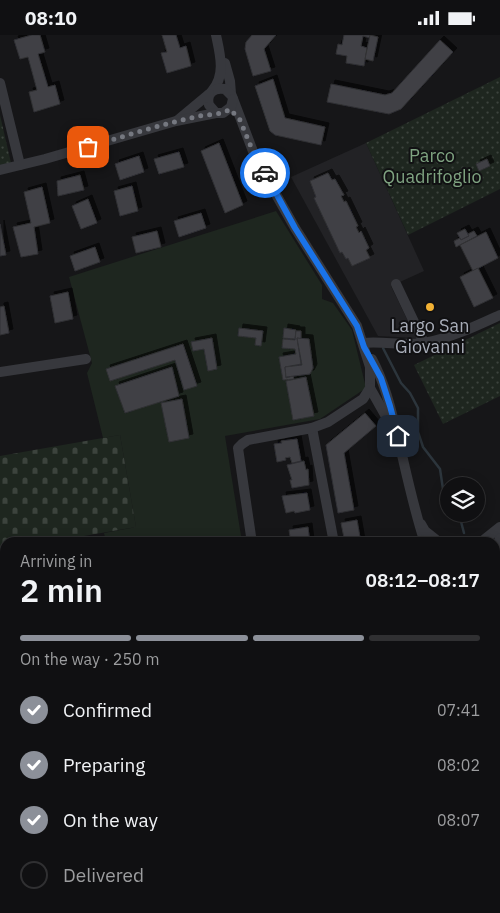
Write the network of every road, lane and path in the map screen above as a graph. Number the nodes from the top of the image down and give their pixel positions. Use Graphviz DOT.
graph roads {
  1 [pos="216,38"];
  2 [pos="0,83"];
  3 [pos="211,93"];
  4 [pos="231,101"];
  5 [pos="216,113"];
  6 [pos="176,121"];
  7 [pos="20,165"];
  8 [pos="0,170"];
  9 [pos="396,284"];
  10 [pos="500,315"];
  11 [pos="424,343"];
  12 [pos="364,347"];
  13 [pos="86,359"];
  14 [pos="0,372"];
  15 [pos="370,388"];
  16 [pos="387,395"];
  17 [pos="363,399"];
  18 [pos="377,400"];
  19 [pos="312,428"];
  20 [pos="398,436"];
  21 [pos="418,519"];
  22 [pos="500,529"];
  23 [pos="251,537"];
  24 [pos="333,537"];
  25 [pos="420,537"];
  26 [pos="423,537"];
  27 [pos="432,537"];
  28 [pos="489,537"];
  1 -- 3 [label="street"];
  1 -- 4 [label="street"];
  2 -- 7 [label="street"];
  3 -- 4 [label="street"];
  3 -- 5 [label="street"];
  3 -- 6 [label="street"];
  4 -- 5 [label="street"];
  4 -- 12 [label="street"];
  5 -- 6 [label="street"];
  6 -- 7 [label="street"];
  7 -- 8 [label="street"];
  9 -- 11 [label="street"];
  10 -- 11 [label="street"];
  11 -- 12 [label="street"];
  12 -- 15 [label="street"];
  12 -- 16 [label="street"];
  13 -- 14 [label="street"];
  15 -- 16 [label="street"];
  15 -- 17 [label="street"];
  15 -- 18 [label="street"];
  16 -- 20 [label="street"];
  17 -- 18 [label="street"];
  17 -- 19 [label="street"];
  18 -- 20 [label="street"];
  19 -- 23 [label="street"];
  19 -- 24 [label="street"];
  20 -- 21 [label="street"];
  21 -- 25 [label="street"];
  21 -- 26 [label="street"];
  21 -- 27 [label="street"];
  22 -- 28 [label="street"];
}
